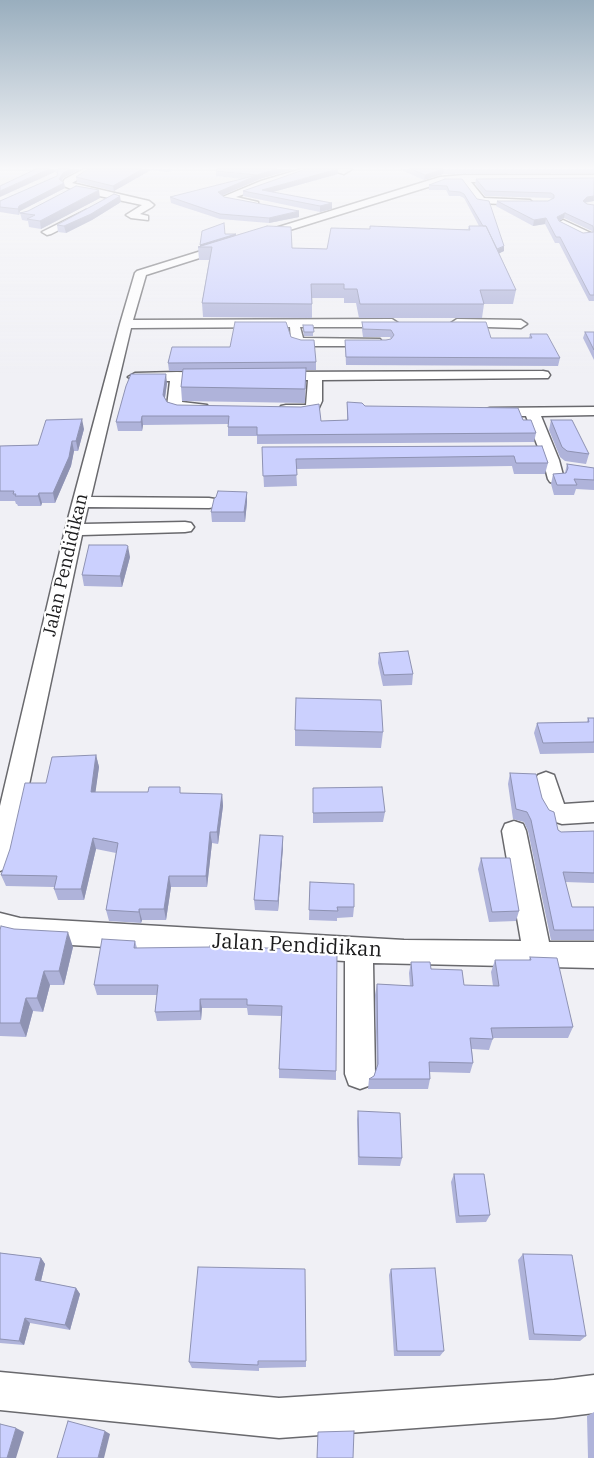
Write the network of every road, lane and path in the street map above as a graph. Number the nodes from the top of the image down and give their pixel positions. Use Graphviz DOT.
graph roads {
  1 [pos="257,237"];
  2 [pos="293,323"];
  3 [pos="402,323"];
  4 [pos="126,324"];
  5 [pos="442,324"];
  6 [pos="521,324"];
  7 [pos="385,342"];
  8 [pos="543,375"];
  9 [pos="177,376"];
  10 [pos="226,376"];
  11 [pos="266,376"];
  12 [pos="315,376"];
  13 [pos="114,377"];
  14 [pos="216,408"];
  15 [pos="273,409"];
  16 [pos="474,411"];
  17 [pos="594,411"];
  18 [pos="532,412"];
  19 [pos="526,449"];
  20 [pos="549,455"];
  21 [pos="570,469"];
  22 [pos="556,479"];
  23 [pos="81,502"];
  24 [pos="209,503"];
  25 [pos="185,527"];
  26 [pos="74,530"];
  27 [pos="546,781"];
  28 [pos="594,812"];
  29 [pos="514,831"];
  30 [pos="0,860"];
  31 [pos="0,925"];
  32 [pos="359,949"];
  33 [pos="537,954"];
  34 [pos="594,955"];
  35 [pos="360,1074"];
  36 [pos="0,1391"];
  37 [pos="594,1394"];
  1 -- 4 [label="street, Jalan Pendidikan"];
  2 -- 3 [label="street"];
  2 -- 4 [label="street"];
  2 -- 7 [label="street"];
  4 -- 13 [label="street, Jalan Pendidikan"];
  5 -- 6 [label="street"];
  8 -- 12 [label="street"];
  9 -- 10 [label="street"];
  9 -- 13 [label="street"];
  9 -- 14 [label="street"];
  11 -- 12 [label="street"];
  12 -- 15 [label="street"];
  13 -- 23 [label="street, Jalan Pendidikan"];
  16 -- 18 [label="street"];
  17 -- 18 [label="street"];
  18 -- 20 [label="street"];
  19 -- 20 [label="street"];
  20 -- 21 [label="street"];
  20 -- 22 [label="street"];
  23 -- 24 [label="street"];
  23 -- 26 [label="street, Jalan Pendidikan"];
  25 -- 26 [label="street"];
  26 -- 30 [label="street, Jalan Pendidikan"];
  27 -- 28 [label="street"];
  29 -- 33 [label="street"];
  31 -- 32 [label="street, Jalan Pendidikan"];
  32 -- 33 [label="street, Jalan Pendidikan"];
  32 -- 35 [label="street"];
  33 -- 34 [label="street, Jalan Pendidikan"];
  36 -- 37 [label="street"];
}
